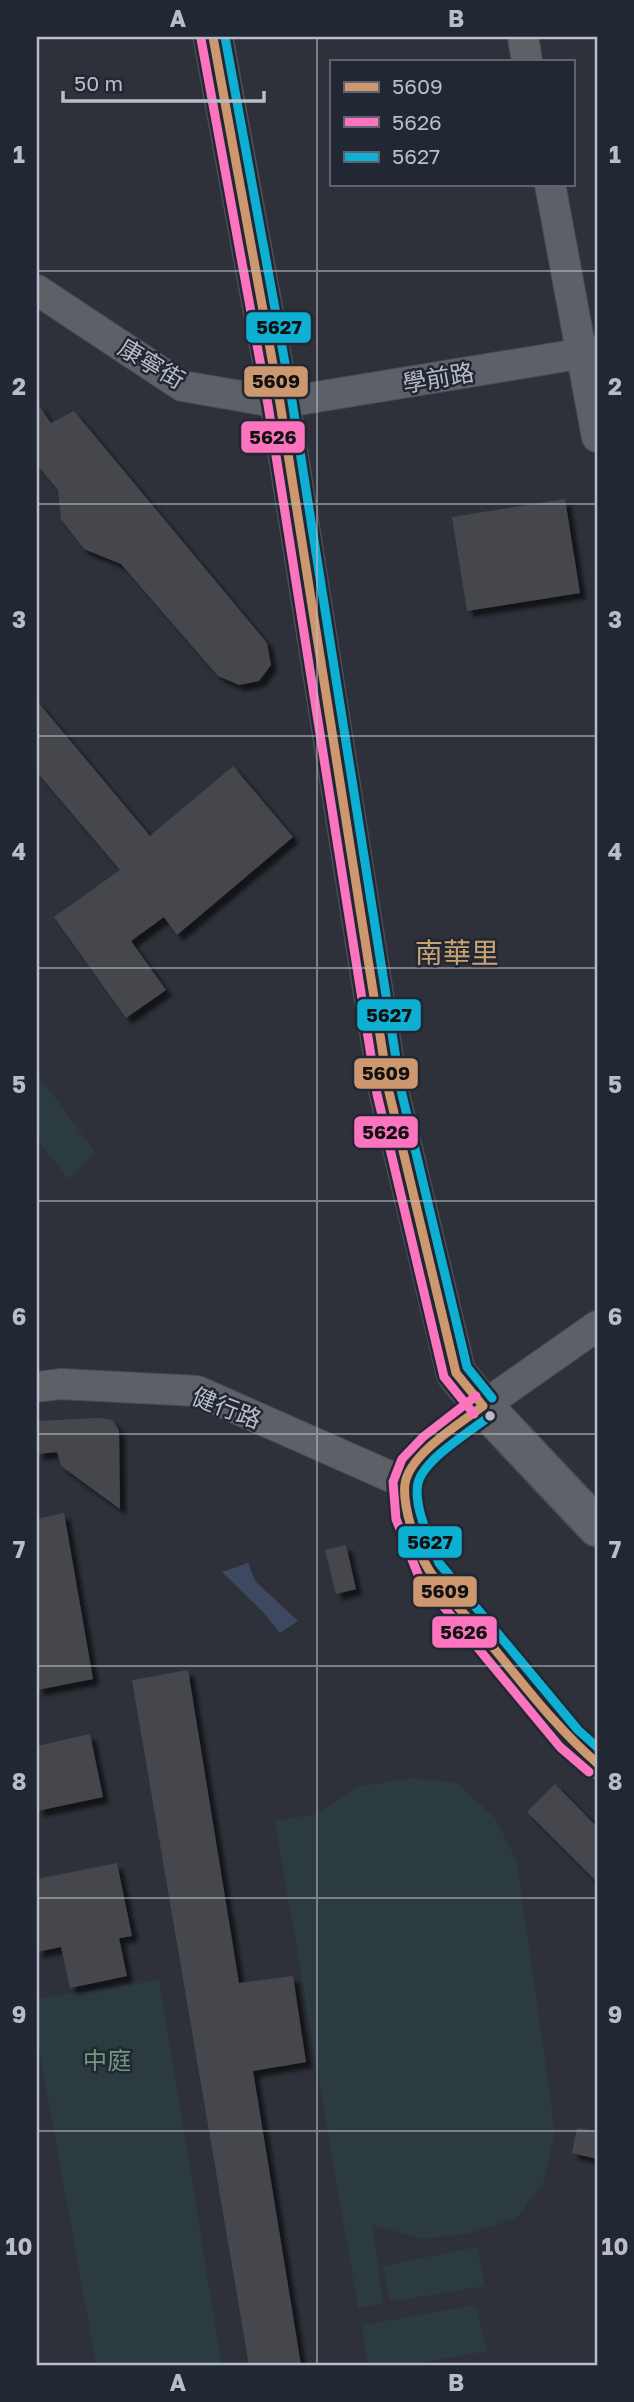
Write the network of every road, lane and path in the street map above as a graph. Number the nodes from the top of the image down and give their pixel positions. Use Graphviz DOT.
graph roads {
  1 [pos="213,37"];
  2 [pos="523,37"];
  3 [pos="527,60"];
  4 [pos="550,186"];
  5 [pos="37,290"];
  6 [pos="589,352"];
  7 [pos="279,403"];
  8 [pos="597,437"];
  9 [pos="597,1326"];
  10 [pos="37,1387"];
  11 [pos="483,1406"];
  12 [pos="405,1483"];
  13 [pos="597,1527"];
  14 [pos="597,1763"];
  1 -- 7 [label="main road"];
  2 -- 3 [label="street"];
  4 -- 6 [label="street"];
  5 -- 7 [label="street, 康寧街"];
  6 -- 7 [label="street, 學前路"];
  6 -- 8 [label="street"];
  7 -- 11 [label="main road"];
  9 -- 11 [label="street"];
  10 -- 12 [label="street, 健行路"];
  11 -- 12 [label="street"];
  11 -- 13 [label="main road"];
  12 -- 14 [label="street"];
}
